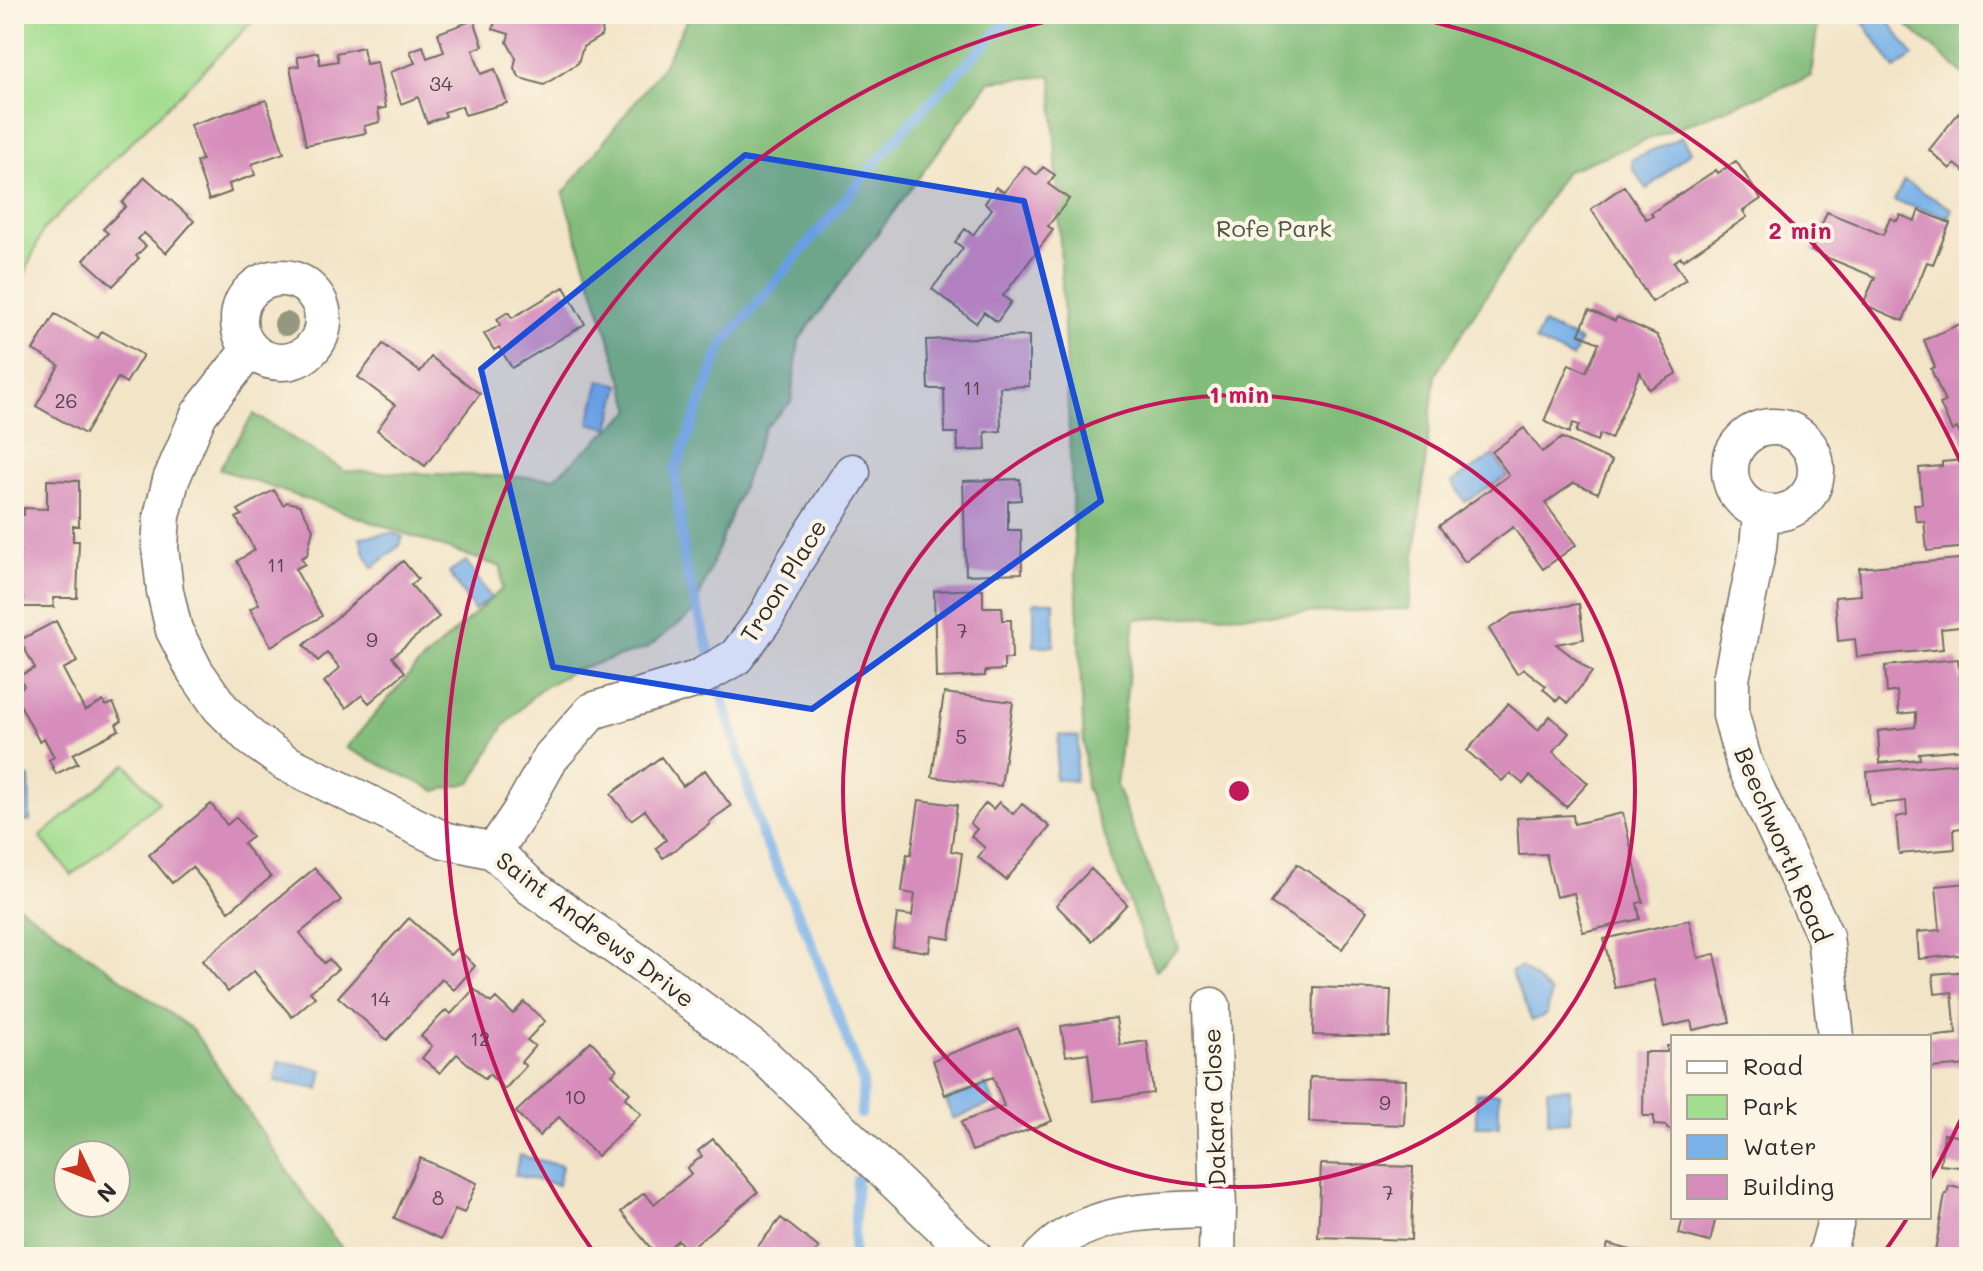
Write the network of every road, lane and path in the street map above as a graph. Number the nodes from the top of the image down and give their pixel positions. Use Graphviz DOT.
graph roads {
  1 [pos="250,349"];
  2 [pos="852,472"];
  3 [pos="1761,513"];
  4 [pos="494,851"];
  5 [pos="1212,1006"];
  6 [pos="1836,1035"];
  7 [pos="1218,1209"];
  8 [pos="1836,1219"];
  9 [pos="974,1257"];
  10 [pos="1041,1257"];
  11 [pos="1217,1257"];
  12 [pos="1826,1257"];
  1 -- 4 [label="street, Saint Andrews Drive"];
  2 -- 4 [label="street, Troon Place"];
  3 -- 6 [label="street, Beechworth Road"];
  4 -- 9 [label="street, Saint Andrews Drive"];
  5 -- 7 [label="street, Dakara Close"];
  7 -- 10 [label="street, Dakara Close"];
  7 -- 11 [label="street, Dakara Close"];
  8 -- 12 [label="street"];
}
